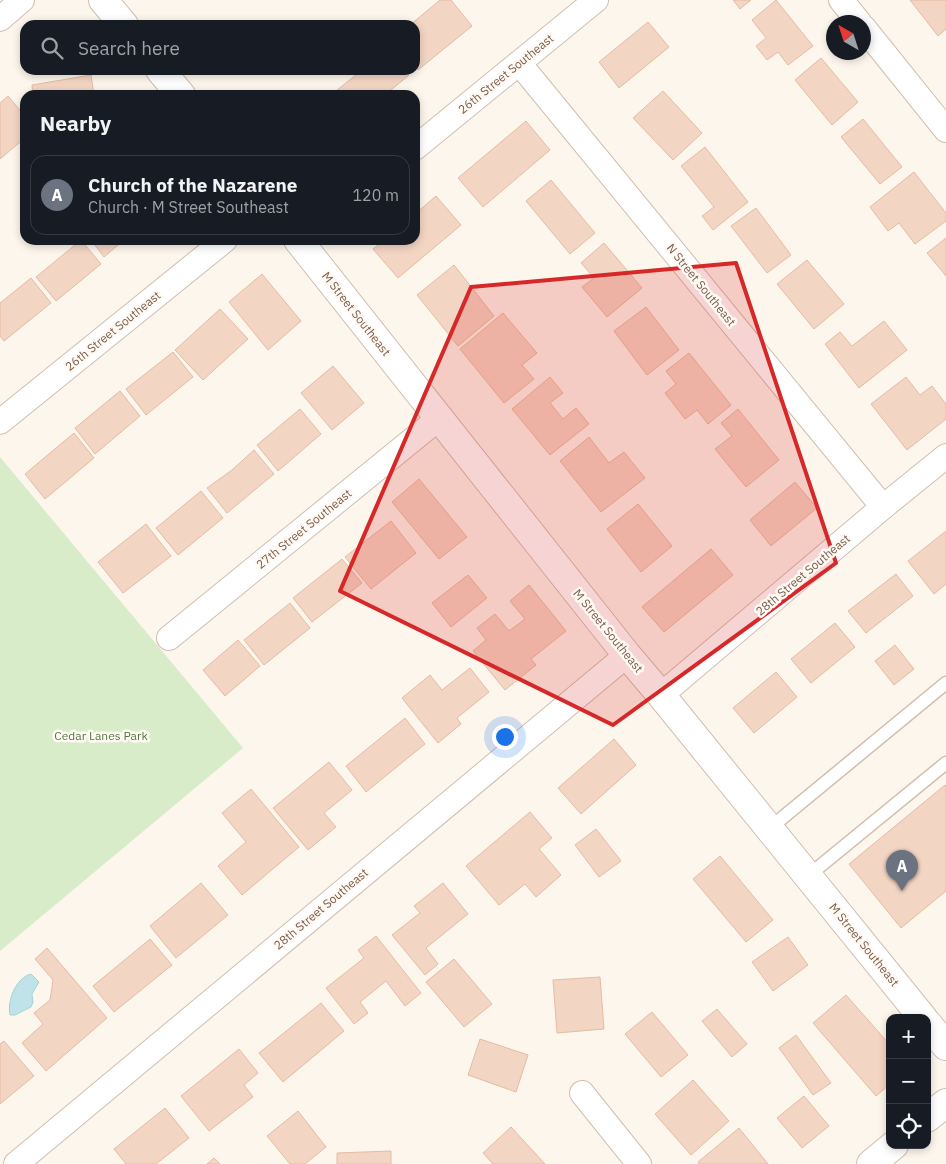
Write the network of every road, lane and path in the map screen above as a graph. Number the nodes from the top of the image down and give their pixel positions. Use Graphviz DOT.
graph roads {
  1 [pos="22,0"];
  2 [pos="103,0"];
  3 [pos="596,0"];
  4 [pos="841,0"];
  5 [pos="853,15"];
  6 [pos="0,19"];
  7 [pos="120,20"];
  8 [pos="871,37"];
  9 [pos="519,63"];
  10 [pos="164,75"];
  11 [pos="177,90"];
  12 [pos="946,130"];
  13 [pos="420,144"];
  14 [pos="219,245"];
  15 [pos="303,245"];
  16 [pos="438,419"];
  17 [pos="0,422"];
  18 [pos="946,456"];
  19 [pos="883,507"];
  20 [pos="169,638"];
  21 [pos="626,655"];
  22 [pos="946,684"];
  23 [pos="661,694"];
  24 [pos="946,763"];
  25 [pos="770,828"];
  26 [pos="808,876"];
  27 [pos="920,1014"];
  28 [pos="931,1028"];
  29 [pos="946,1046"];
  30 [pos="582,1093"];
  31 [pos="946,1103"];
  32 [pos="931,1115"];
  33 [pos="889,1149"];
  34 [pos="16,1164"];
  35 [pos="640,1164"];
  36 [pos="871,1164"];
  1 -- 6 [label="street"];
  2 -- 7 [label="street"];
  3 -- 9 [label="street, 26th Street Southeast"];
  4 -- 5 [label="street"];
  8 -- 12 [label="street"];
  9 -- 13 [label="street, 26th Street Southeast"];
  9 -- 19 [label="street, N Street Southeast"];
  10 -- 11 [label="street"];
  14 -- 17 [label="street, 26th Street Southeast"];
  15 -- 16 [label="street, M Street Southeast"];
  16 -- 20 [label="street, 27th Street Southeast"];
  16 -- 21 [label="street, M Street Southeast"];
  18 -- 19 [label="street, 28th Street Southeast"];
  19 -- 23 [label="street, 28th Street Southeast"];
  21 -- 23 [label="street, M Street Southeast"];
  21 -- 34 [label="street, 28th Street Southeast"];
  22 -- 25 [label="lane"];
  23 -- 25 [label="street, M Street Southeast"];
  24 -- 26 [label="lane"];
  25 -- 26 [label="street, M Street Southeast"];
  26 -- 27 [label="street, M Street Southeast"];
  28 -- 29 [label="street"];
  30 -- 35 [label="street"];
  31 -- 32 [label="street"];
  33 -- 36 [label="street"];
}
